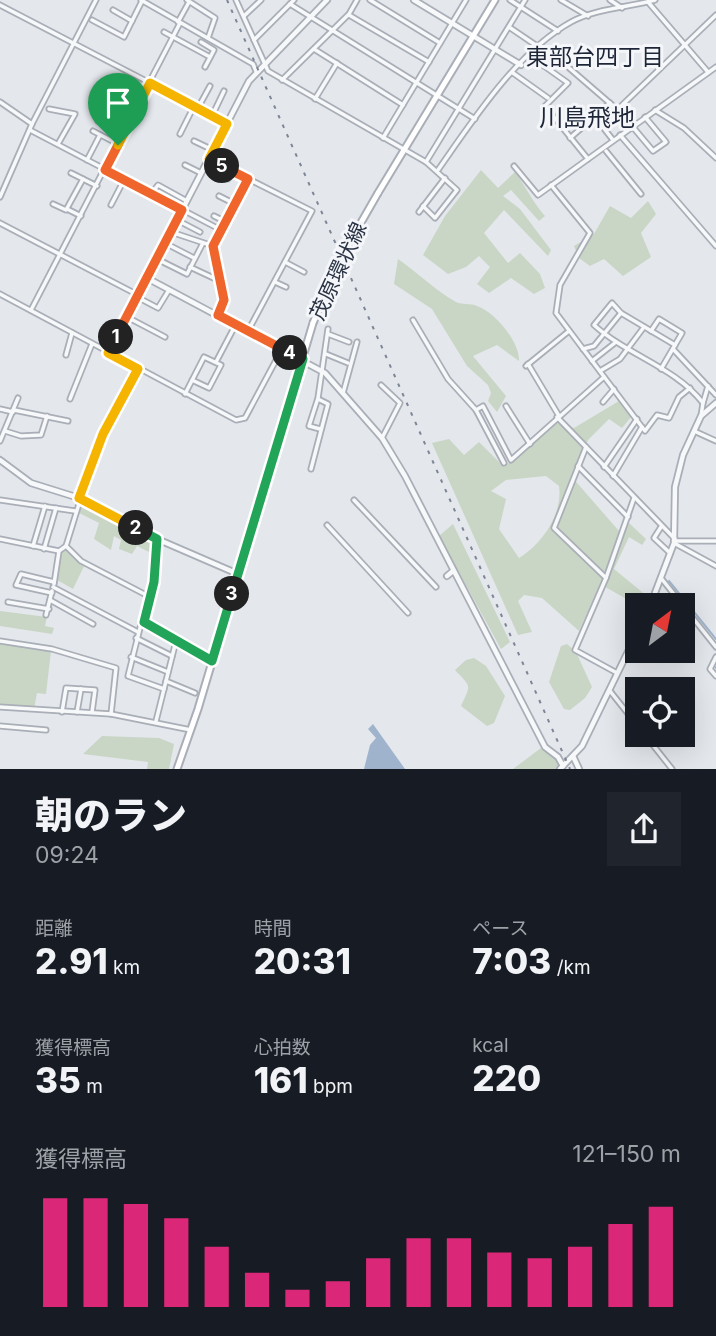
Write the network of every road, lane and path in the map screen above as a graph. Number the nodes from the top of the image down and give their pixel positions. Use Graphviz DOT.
graph roads {
  1 [pos="96,0"];
  2 [pos="142,0"];
  3 [pos="153,0"];
  4 [pos="236,0"];
  5 [pos="261,0"];
  6 [pos="295,0"];
  7 [pos="327,0"];
  8 [pos="356,0"];
  9 [pos="370,0"];
  10 [pos="414,0"];
  11 [pos="465,0"];
  12 [pos="495,0"];
  13 [pos="510,0"];
  14 [pos="525,0"];
  15 [pos="561,0"];
  16 [pos="610,0"];
  17 [pos="655,0"];
  18 [pos="188,1"];
  19 [pos="648,2"];
  20 [pos="290,4"];
  21 [pos="0,5"];
  22 [pos="150,5"];
  23 [pos="521,7"];
  24 [pos="622,8"];
  25 [pos="113,10"];
  26 [pos="349,14"];
  27 [pos="716,15"];
  28 [pos="243,16"];
  29 [pos="588,16"];
  30 [pos="312,18"];
  31 [pos="92,20"];
  32 [pos="132,21"];
  33 [pos="179,22"];
  34 [pos="452,23"];
  35 [pos="509,27"];
  36 [pos="333,31"];
  37 [pos="558,31"];
  38 [pos="163,32"];
  39 [pos="473,36"];
  40 [pos="173,37"];
  41 [pos="206,37"];
  42 [pos="254,40"];
  43 [pos="201,42"];
  44 [pos="74,43"];
  45 [pos="440,43"];
  46 [pos="685,45"];
  47 [pos="540,47"];
  48 [pos="314,49"];
  49 [pos="196,50"];
  50 [pos="495,50"];
  51 [pos="530,56"];
  52 [pos="210,57"];
  53 [pos="429,62"];
  54 [pos="264,64"];
  55 [pos="337,64"];
  56 [pos="521,65"];
  57 [pos="205,66"];
  58 [pos="716,67"];
  59 [pos="256,71"];
  60 [pos="513,73"];
  61 [pos="708,73"];
  62 [pos="282,80"];
  63 [pos="150,83"];
  64 [pos="417,83"];
  65 [pos="210,86"];
  66 [pos="224,91"];
  67 [pos="438,95"];
  68 [pos="549,98"];
  69 [pos="315,99"];
  70 [pos="0,102"];
  71 [pos="610,103"];
  72 [pos="403,105"];
  73 [pos="196,107"];
  74 [pos="459,108"];
  75 [pos="49,109"];
  76 [pos="617,110"];
  77 [pos="655,110"];
  78 [pos="212,116"];
  79 [pos="595,117"];
  80 [pos="645,117"];
  81 [pos="475,119"];
  82 [pos="98,121"];
  83 [pos="227,124"];
  84 [pos="633,126"];
  85 [pos="31,127"];
  86 [pos="93,131"];
  87 [pos="124,134"];
  88 [pos="180,134"];
  89 [pos="100,135"];
  90 [pos="620,135"];
  91 [pos="383,138"];
  92 [pos="570,138"];
  93 [pos="613,140"];
  94 [pos="194,141"];
  95 [pos="58,144"];
  96 [pos="118,145"];
  97 [pos="213,150"];
  98 [pos="404,150"];
  99 [pos="606,151"];
  100 [pos="716,158"];
  101 [pos="209,159"];
  102 [pos="588,159"];
  103 [pos="87,160"];
  104 [pos="426,162"];
  105 [pos="185,165"];
  106 [pos="514,166"];
  107 [pos="204,167"];
  108 [pos="105,170"];
  109 [pos="438,170"];
  110 [pos="233,172"];
  111 [pos="71,173"];
  112 [pos="201,173"];
  113 [pos="445,178"];
  114 [pos="83,179"];
  115 [pos="248,179"];
  116 [pos="124,180"];
  117 [pos="551,185"];
  118 [pos="97,187"];
  119 [pos="152,193"];
  120 [pos="641,194"];
  121 [pos="219,196"];
  122 [pos="0,197"];
  123 [pos="187,201"];
  124 [pos="233,203"];
  125 [pos="53,204"];
  126 [pos="110,205"];
  127 [pos="424,206"];
  128 [pos="67,209"];
  129 [pos="182,210"];
  130 [pos="419,212"];
  131 [pos="81,216"];
  132 [pos="215,216"];
  133 [pos="177,220"];
  134 [pos="224,221"];
  135 [pos="0,223"];
  136 [pos="221,230"];
  137 [pos="171,232"];
  138 [pos="200,232"];
  139 [pos="165,243"];
  140 [pos="202,243"];
  141 [pos="213,246"];
  142 [pos="716,246"];
  143 [pos="61,255"];
  144 [pos="157,259"];
  145 [pos="195,259"];
  146 [pos="285,262"];
  147 [pos="190,267"];
  148 [pos="304,272"];
  149 [pos="147,278"];
  150 [pos="220,281"];
  151 [pos="275,282"];
  152 [pos="286,287"];
  153 [pos="169,290"];
  154 [pos="0,294"];
  155 [pos="138,296"];
  156 [pos="30,311"];
  157 [pos="621,313"];
  158 [pos="218,315"];
  159 [pos="127,317"];
  160 [pos="412,320"];
  161 [pos="236,324"];
  162 [pos="644,327"];
  163 [pos="248,331"];
  164 [pos="569,331"];
  165 [pos="651,331"];
  166 [pos="72,333"];
  167 [pos="605,335"];
  168 [pos="165,337"];
  169 [pos="349,342"];
  170 [pos="357,342"];
  171 [pos="616,342"];
  172 [pos="92,344"];
  173 [pos="674,347"];
  174 [pos="282,348"];
  175 [pos="583,349"];
  176 [pos="628,349"];
  177 [pos="108,353"];
  178 [pos="326,354"];
  179 [pos="65,355"];
  180 [pos="303,359"];
  181 [pos="592,361"];
  182 [pos="216,362"];
  183 [pos="348,363"];
  184 [pos="138,369"];
  185 [pos="661,369"];
  186 [pos="322,370"];
  187 [pos="600,372"];
  188 [pos="604,377"];
  189 [pos="192,380"];
  190 [pos="381,385"];
  191 [pos="708,386"];
  192 [pos="690,388"];
  193 [pos="614,389"];
  194 [pos="343,393"];
  195 [pos="185,394"];
  196 [pos="716,395"];
  197 [pos="18,398"];
  198 [pos="318,399"];
  199 [pos="70,400"];
  200 [pos="603,402"];
  201 [pos="703,403"];
  202 [pos="716,403"];
  203 [pos="506,406"];
  204 [pos="0,409"];
  205 [pos="476,410"];
  206 [pos="13,411"];
  207 [pos="47,416"];
  208 [pos="558,416"];
  209 [pos="701,416"];
  210 [pos="636,419"];
  211 [pos="68,421"];
  212 [pos="642,426"];
  213 [pos="320,429"];
  214 [pos="5,431"];
  215 [pos="694,431"];
  216 [pos="382,438"];
  217 [pos="0,441"];
  218 [pos="716,441"];
  219 [pos="530,444"];
  220 [pos="586,447"];
  221 [pos="0,460"];
  222 [pos="503,463"];
  223 [pos="578,466"];
  224 [pos="604,467"];
  225 [pos="311,469"];
  226 [pos="613,476"];
  227 [pos="79,498"];
  228 [pos="635,498"];
  229 [pos="0,500"];
  230 [pos="354,500"];
  231 [pos="45,506"];
  232 [pos="56,508"];
  233 [pos="75,512"];
  234 [pos="628,517"];
  235 [pos="327,525"];
  236 [pos="661,527"];
  237 [pos="0,539"];
  238 [pos="157,539"];
  239 [pos="675,541"];
  240 [pos="716,541"];
  241 [pos="33,547"];
  242 [pos="66,547"];
  243 [pos="44,549"];
  244 [pos="59,551"];
  245 [pos="670,554"];
  246 [pos="716,566"];
  247 [pos="453,571"];
  248 [pos="238,574"];
  249 [pos="447,576"];
  250 [pos="606,578"];
  251 [pos="661,578"];
  252 [pos="54,585"];
  253 [pos="436,587"];
  254 [pos="52,593"];
  255 [pos="655,593"];
  256 [pos="150,597"];
  257 [pos="50,600"];
  258 [pos="8,603"];
  259 [pos="49,609"];
  260 [pos="408,613"];
  261 [pos="46,615"];
  262 [pos="142,619"];
  263 [pos="93,624"];
  264 [pos="138,632"];
  265 [pos="136,638"];
  266 [pos="0,641"];
  267 [pos="177,641"];
  268 [pos="716,647"];
  269 [pos="172,656"];
  270 [pos="131,657"];
  271 [pos="716,657"];
  272 [pos="625,659"];
  273 [pos="212,661"];
  274 [pos="168,673"];
  275 [pos="618,674"];
  276 [pos="716,676"];
  277 [pos="166,681"];
  278 [pos="81,689"];
  279 [pos="164,689"];
  280 [pos="610,691"];
  281 [pos="195,693"];
  282 [pos="46,702"];
  283 [pos="0,707"];
  284 [pos="625,710"];
  285 [pos="46,711"];
  286 [pos="62,712"];
  287 [pos="77,712"];
  288 [pos="92,713"];
  289 [pos="111,714"];
  290 [pos="156,721"];
  291 [pos="0,726"];
  292 [pos="46,730"];
  293 [pos="191,730"];
  294 [pos="655,747"];
  295 [pos="573,756"];
  296 [pos="563,768"];
  297 [pos="177,769"];
  298 [pos="579,769"];
  299 [pos="672,769"];
  1 -- 44 [label="street"];
  2 -- 22 [label="street"];
  2 -- 32 [label="street"];
  3 -- 22 [label="street"];
  4 -- 28 [label="street"];
  5 -- 28 [label="street"];
  6 -- 20 [label="street"];
  7 -- 30 [label="street"];
  8 -- 26 [label="street"];
  9 -- 45 [label="street"];
  10 -- 34 [label="street"];
  11 -- 34 [label="street"];
  12 -- 39 [label="main road, 茂原環状線"];
  13 -- 23 [label="street"];
  14 -- 23 [label="street"];
  15 -- 29 [label="street"];
  16 -- 24 [label="street"];
  17 -- 19 [label="street"];
  18 -- 33 [label="street"];
  18 -- 41 [label="street"];
  19 -- 24 [label="street"];
  19 -- 46 [label="street"];
  20 -- 30 [label="street"];
  20 -- 42 [label="street"];
  21 -- 44 [label="street"];
  22 -- 33 [label="street"];
  23 -- 35 [label="street"];
  23 -- 37 [label="street"];
  24 -- 29 [label="street"];
  25 -- 32 [label="street"];
  26 -- 36 [label="street"];
  26 -- 53 [label="street"];
  27 -- 46 [label="street"];
  28 -- 42 [label="street"];
  29 -- 37 [label="street"];
  30 -- 36 [label="street"];
  30 -- 54 [label="street"];
  31 -- 32 [label="street"];
  33 -- 40 [label="street"];
  33 -- 41 [label="street"];
  34 -- 39 [label="street"];
  34 -- 45 [label="street"];
  35 -- 47 [label="street"];
  35 -- 50 [label="street"];
  36 -- 48 [label="street"];
  36 -- 64 [label="street"];
  37 -- 47 [label="street"];
  38 -- 40 [label="street"];
  39 -- 50 [label="street"];
  39 -- 67 [label="main road, 茂原環状線"];
  40 -- 49 [label="street"];
  40 -- 63 [label="street"];
  41 -- 43 [label="street"];
  41 -- 59 [label="street"];
  42 -- 54 [label="street"];
  43 -- 49 [label="street"];
  43 -- 52 [label="street"];
  44 -- 63 [label="street"];
  44 -- 85 [label="street"];
  45 -- 53 [label="street"];
  46 -- 61 [label="street"];
  46 -- 76 [label="street"];
  47 -- 51 [label="street"];
  47 -- 71 [label="street"];
  48 -- 55 [label="street"];
  48 -- 62 [label="street"];
  49 -- 52 [label="street"];
  50 -- 56 [label="street"];
  50 -- 74 [label="street"];
  51 -- 56 [label="street"];
  51 -- 68 [label="street"];
  52 -- 57 [label="street"];
  53 -- 64 [label="street"];
  54 -- 59 [label="street"];
  54 -- 62 [label="street"];
  55 -- 69 [label="street"];
  55 -- 72 [label="street"];
  56 -- 60 [label="street"];
  58 -- 61 [label="street"];
  59 -- 83 [label="street"];
  60 -- 68 [label="street"];
  60 -- 81 [label="street"];
  61 -- 77 [label="street"];
  62 -- 69 [label="street"];
  63 -- 73 [label="street"];
  63 -- 87 [label="street"];
  64 -- 67 [label="street"];
  64 -- 72 [label="street"];
  65 -- 73 [label="street"];
  66 -- 78 [label="street"];
  67 -- 74 [label="street"];
  67 -- 98 [label="main road, 茂原環状線"];
  68 -- 92 [label="street"];
  69 -- 91 [label="street"];
  70 -- 85 [label="street"];
  71 -- 76 [label="street"];
  71 -- 79 [label="street"];
  72 -- 91 [label="street"];
  73 -- 78 [label="street"];
  73 -- 88 [label="street"];
  74 -- 81 [label="street"];
  74 -- 104 [label="street"];
  75 -- 95 [label="street"];
  76 -- 84 [label="street"];
  77 -- 80 [label="street"];
  77 -- 100 [label="street"];
  78 -- 83 [label="street"];
  79 -- 92 [label="street"];
  79 -- 93 [label="street"];
  80 -- 84 [label="street"];
  80 -- 84 [label="street"];
  81 -- 109 [label="street"];
  82 -- 87 [label="street"];
  83 -- 97 [label="street"];
  84 -- 90 [label="street"];
  85 -- 95 [label="street"];
  85 -- 122 [label="street"];
  86 -- 89 [label="street"];
  87 -- 96 [label="street"];
  89 -- 96 [label="street"];
  89 -- 103 [label="street"];
  90 -- 93 [label="street"];
  90 -- 142 [label="street"];
  91 -- 98 [label="street"];
  92 -- 102 [label="street"];
  93 -- 102 [label="street"];
  94 -- 97 [label="street"];
  95 -- 103 [label="street"];
  96 -- 108 [label="street"];
  97 -- 101 [label="street"];
  98 -- 104 [label="street"];
  98 -- 180 [label="main road, 茂原環状線, bridge"];
  99 -- 120 [label="street"];
  101 -- 107 [label="street"];
  101 -- 110 [label="street"];
  102 -- 117 [label="street"];
  103 -- 108 [label="street"];
  104 -- 109 [label="street"];
  105 -- 112 [label="street"];
  106 -- 117 [label="street"];
  107 -- 110 [label="street"];
  107 -- 112 [label="street"];
  108 -- 116 [label="street"];
  108 -- 118 [label="street"];
  109 -- 113 [label="street"];
  110 -- 115 [label="street"];
  111 -- 114 [label="street"];
  112 -- 123 [label="street"];
  113 -- 127 [label="street"];
  113 -- 127 [label="street"];
  114 -- 118 [label="street"];
  114 -- 128 [label="street"];
  115 -- 124 [label="street"];
  115 -- 146 [label="street"];
  116 -- 119 [label="street"];
  116 -- 126 [label="street"];
  117 -- 164 [label="street"];
  118 -- 131 [label="street"];
  119 -- 123 [label="street"];
  119 -- 129 [label="street"];
  121 -- 124 [label="street"];
  123 -- 129 [label="street"];
  124 -- 134 [label="street"];
  125 -- 128 [label="street"];
  127 -- 130 [label="street"];
  128 -- 131 [label="street"];
  129 -- 133 [label="street"];
  129 -- 136 [label="street"];
  131 -- 143 [label="street"];
  132 -- 134 [label="street"];
  133 -- 137 [label="street"];
  133 -- 138 [label="street"];
  134 -- 136 [label="street"];
  135 -- 143 [label="street"];
  136 -- 141 [label="street"];
  137 -- 139 [label="street"];
  137 -- 140 [label="street"];
  139 -- 144 [label="street"];
  139 -- 145 [label="street"];
  140 -- 141 [label="street"];
  140 -- 145 [label="street"];
  141 -- 150 [label="street"];
  143 -- 155 [label="street"];
  143 -- 156 [label="street"];
  144 -- 147 [label="street"];
  144 -- 149 [label="street"];
  145 -- 147 [label="street"];
  146 -- 148 [label="street"];
  146 -- 151 [label="street"];
  147 -- 150 [label="street"];
  149 -- 153 [label="street"];
  149 -- 155 [label="street"];
  150 -- 158 [label="street"];
  151 -- 152 [label="street"];
  151 -- 163 [label="street"];
  153 -- 155 [label="street"];
  153 -- 158 [label="street"];
  154 -- 156 [label="street"];
  155 -- 159 [label="street"];
  156 -- 166 [label="street"];
  157 -- 162 [label="street"];
  157 -- 167 [label="street"];
  157 -- 167 [label="street"];
  158 -- 161 [label="street"];
  159 -- 168 [label="street"];
  159 -- 177 [label="street"];
  160 -- 205 [label="street"];
  161 -- 163 [label="street"];
  161 -- 182 [label="street"];
  162 -- 165 [label="street"];
  162 -- 176 [label="street"];
  163 -- 174 [label="street"];
  164 -- 175 [label="street"];
  164 -- 208 [label="street"];
  165 -- 173 [label="street"];
  165 -- 173 [label="street"];
  166 -- 172 [label="street"];
  166 -- 179 [label="street"];
  167 -- 171 [label="street"];
  167 -- 175 [label="street"];
  169 -- 178 [label="street"];
  170 -- 194 [label="street"];
  171 -- 176 [label="street"];
  171 -- 181 [label="street"];
  172 -- 177 [label="street"];
  172 -- 199 [label="street"];
  173 -- 185 [label="street"];
  173 -- 191 [label="street"];
  174 -- 180 [label="street"];
  174 -- 195 [label="street"];
  175 -- 181 [label="street"];
  176 -- 185 [label="street"];
  176 -- 187 [label="street"];
  177 -- 184 [label="street"];
  178 -- 183 [label="street"];
  178 -- 186 [label="street"];
  180 -- 186 [label="street"];
  180 -- 248 [label="main road, 茂原環状線"];
  181 -- 187 [label="street"];
  182 -- 189 [label="street"];
  182 -- 189 [label="street"];
  184 -- 195 [label="street"];
  184 -- 227 [label="street"];
  185 -- 192 [label="street"];
  186 -- 194 [label="street"];
  186 -- 198 [label="street"];
  187 -- 188 [label="street"];
  188 -- 193 [label="street"];
  188 -- 208 [label="street"];
  189 -- 195 [label="street"];
  190 -- 216 [label="street"];
  191 -- 196 [label="street"];
  191 -- 201 [label="street"];
  192 -- 201 [label="street"];
  192 -- 212 [label="street"];
  193 -- 200 [label="street"];
  193 -- 210 [label="street"];
  194 -- 216 [label="street"];
  197 -- 206 [label="street"];
  198 -- 213 [label="street"];
  198 -- 213 [label="street"];
  201 -- 209 [label="street"];
  202 -- 209 [label="street"];
  203 -- 219 [label="street"];
  204 -- 206 [label="street"];
  205 -- 219 [label="street"];
  205 -- 222 [label="street"];
  206 -- 207 [label="street"];
  206 -- 214 [label="street"];
  207 -- 211 [label="street"];
  207 -- 214 [label="street"];
  208 -- 219 [label="street"];
  208 -- 220 [label="street"];
  209 -- 215 [label="street"];
  210 -- 212 [label="street"];
  210 -- 224 [label="street"];
  212 -- 226 [label="street"];
  213 -- 225 [label="street"];
  214 -- 217 [label="street"];
  215 -- 218 [label="street"];
  215 -- 239 [label="street"];
  216 -- 247 [label="street"];
  220 -- 223 [label="street"];
  220 -- 224 [label="street"];
  221 -- 227 [label="street"];
  223 -- 234 [label="street"];
  223 -- 250 [label="street"];
  224 -- 226 [label="street"];
  226 -- 228 [label="street"];
  227 -- 233 [label="street"];
  227 -- 238 [label="street"];
  228 -- 234 [label="street"];
  228 -- 236 [label="street"];
  229 -- 231 [label="street"];
  230 -- 253 [label="street"];
  231 -- 232 [label="street"];
  231 -- 241 [label="street"];
  232 -- 233 [label="street"];
  232 -- 243 [label="street"];
  233 -- 242 [label="street"];
  234 -- 250 [label="street"];
  235 -- 260 [label="street"];
  236 -- 239 [label="street"];
  236 -- 245 [label="street"];
  237 -- 241 [label="street"];
  238 -- 248 [label="street"];
  238 -- 256 [label="street"];
  239 -- 240 [label="street"];
  239 -- 245 [label="street"];
  239 -- 246 [label="street"];
  241 -- 243 [label="street"];
  242 -- 244 [label="street"];
  242 -- 256 [label="street"];
  243 -- 244 [label="street"];
  244 -- 252 [label="street"];
  245 -- 251 [label="street"];
  247 -- 249 [label="street"];
  247 -- 296 [label="street"];
  248 -- 273 [label="main road, 茂原環状線"];
  250 -- 275 [label="street"];
  251 -- 255 [label="street"];
  251 -- 268 [label="street"];
  252 -- 254 [label="street"];
  252 -- 254 [label="street"];
  252 -- 264 [label="street"];
  254 -- 257 [label="street"];
  256 -- 262 [label="street"];
  257 -- 259 [label="street"];
  257 -- 263 [label="street"];
  258 -- 259 [label="street"];
  259 -- 261 [label="street"];
  262 -- 264 [label="street"];
  262 -- 267 [label="street"];
  264 -- 265 [label="street"];
  265 -- 269 [label="street"];
  265 -- 270 [label="street"];
  266 -- 289 [label="street"];
  267 -- 269 [label="street"];
  267 -- 273 [label="street"];
  269 -- 274 [label="street"];
  270 -- 274 [label="street"];
  270 -- 279 [label="street"];
  271 -- 276 [label="street"];
  272 -- 275 [label="street"];
  273 -- 293 [label="main road, 茂原環状線"];
  274 -- 277 [label="street"];
  275 -- 280 [label="street"];
  277 -- 279 [label="street"];
  277 -- 281 [label="street"];
  278 -- 286 [label="street"];
  278 -- 287 [label="street"];
  278 -- 288 [label="street"];
  279 -- 290 [label="street"];
  280 -- 284 [label="street"];
  280 -- 295 [label="street"];
  282 -- 285 [label="street"];
  283 -- 285 [label="street"];
  285 -- 286 [label="street"];
  286 -- 287 [label="street"];
  287 -- 288 [label="street"];
  288 -- 289 [label="street"];
  289 -- 290 [label="street"];
  290 -- 293 [label="street"];
  291 -- 292 [label="street"];
  293 -- 297 [label="main road, 茂原環状線"];
  294 -- 299 [label="street"];
  295 -- 296 [label="street"];
  295 -- 298 [label="street"];
}
